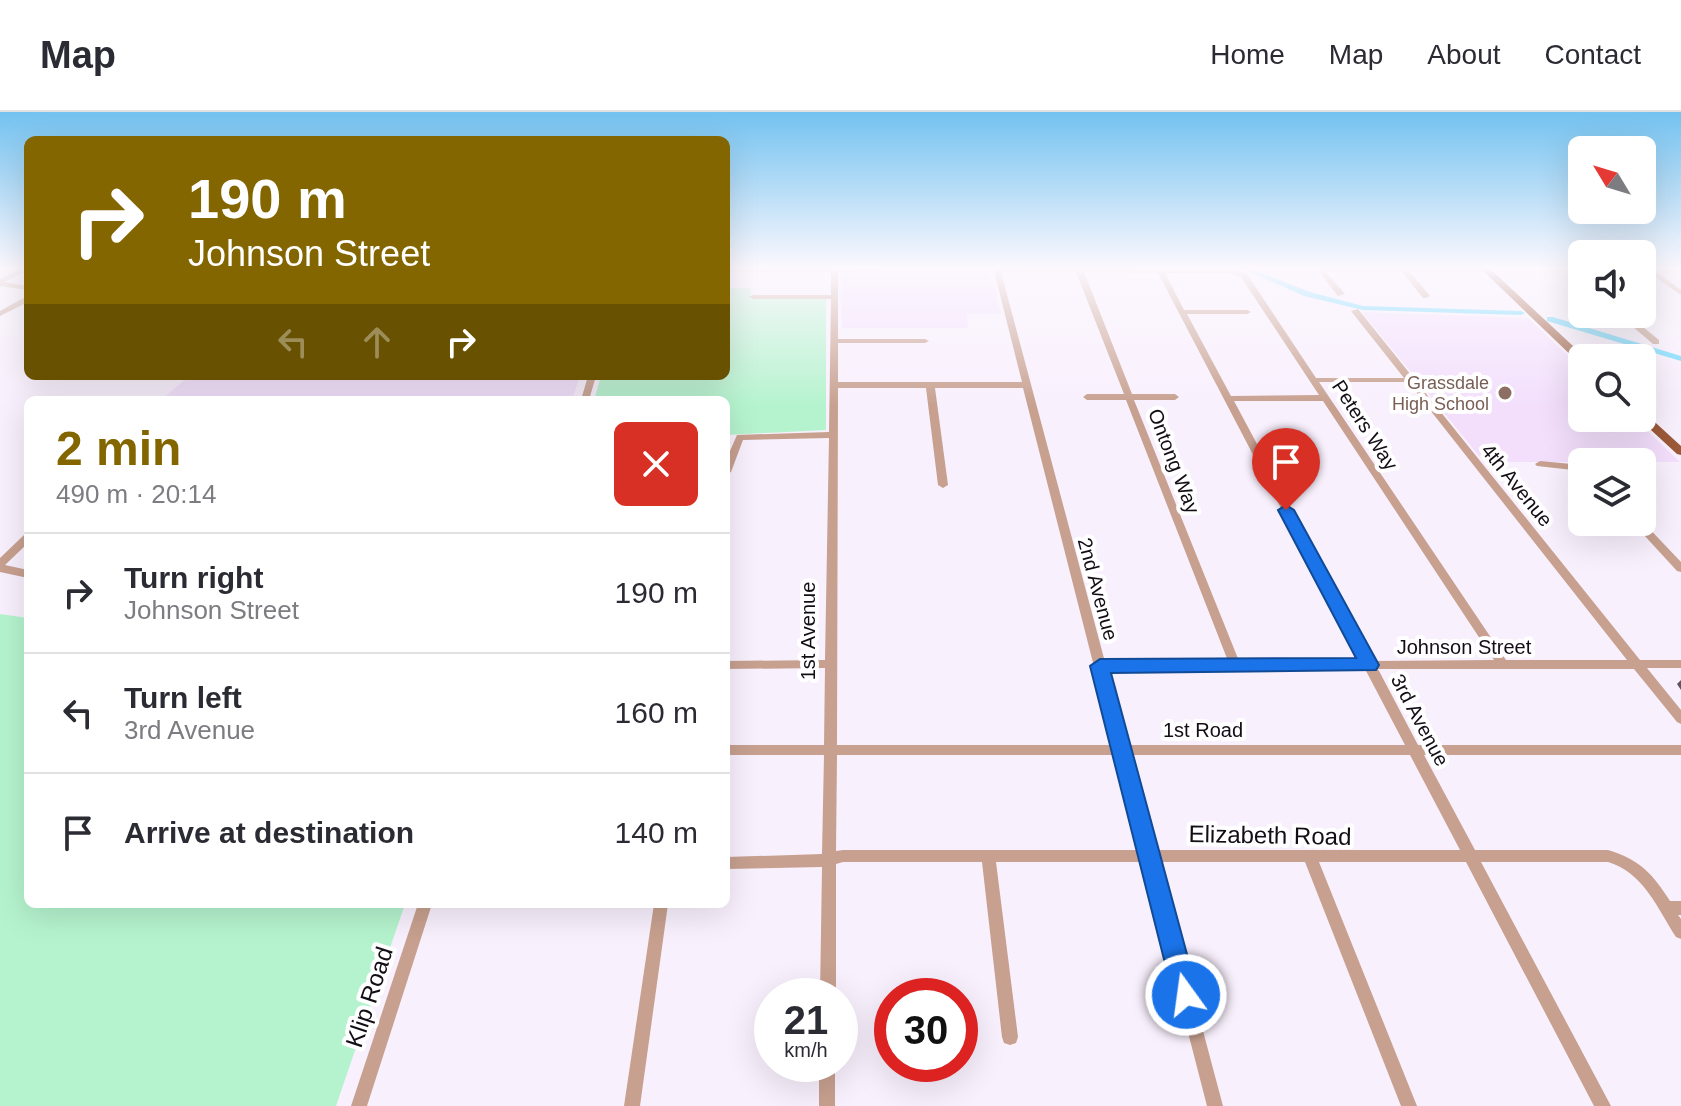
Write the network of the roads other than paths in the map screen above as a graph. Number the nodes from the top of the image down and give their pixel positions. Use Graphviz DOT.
graph roads {
  1 [pos="834,313"];
  2 [pos="1008,313"];
  3 [pos="1096,313"];
  4 [pos="1183,313"];
  5 [pos="1269,313"];
  6 [pos="1357,313"];
  7 [pos="1532,313"];
  8 [pos="1639,328"];
  9 [pos="834,341"];
  10 [pos="925,341"];
  11 [pos="1656,342"];
  12 [pos="1568,347"];
  13 [pos="1314,380"];
  14 [pos="1410,380"];
  15 [pos="834,385"];
  16 [pos="930,385"];
  17 [pos="1027,385"];
  18 [pos="1087,397"];
  19 [pos="1129,397"];
  20 [pos="1175,397"];
  21 [pos="1325,398"];
  22 [pos="1227,399"];
  23 [pos="1656,429"];
  24 [pos="833,435"];
  25 [pos="1681,452"];
  26 [pos="730,456"];
  27 [pos="1540,464"];
  28 [pos="1568,467"];
  29 [pos="943,485"];
  30 [pos="1650,536"];
  31 [pos="24,541"];
  32 [pos="0,566"];
  33 [pos="1681,568"];
  34 [pos="24,573"];
  35 [pos="830,664"];
  36 [pos="1637,664"];
  37 [pos="1681,664"];
  38 [pos="730,665"];
  39 [pos="1235,665"];
  40 [pos="1369,665"];
  41 [pos="1503,665"];
  42 [pos="1100,666"];
  43 [pos="1681,719"];
  44 [pos="730,750"];
  45 [pos="830,750"];
  46 [pos="1122,750"];
  47 [pos="1414,750"];
  48 [pos="1681,750"];
  49 [pos="1149,855"];
  50 [pos="988,856"];
  51 [pos="1471,856"];
  52 [pos="1310,858"];
  53 [pos="829,860"];
  54 [pos="730,863"];
  55 [pos="1665,907"];
  56 [pos="424,908"];
  57 [pos="660,908"];
  58 [pos="1681,908"];
  59 [pos="1681,932"];
  60 [pos="828,978"];
  61 [pos="1010,1037"];
  62 [pos="827,1082"];
  63 [pos="359,1106"];
  64 [pos="632,1106"];
  65 [pos="827,1106"];
  66 [pos="1215,1106"];
  67 [pos="1409,1106"];
  68 [pos="1603,1106"];
  1 -- 9 [label="street, 1st Avenue"];
  2 -- 17 [label="street, 2nd Avenue"];
  3 -- 19 [label="street, Ontong Way"];
  4 -- 22 [label="street, 3rd Avenue"];
  5 -- 13 [label="street, Peters Way"];
  6 -- 14 [label="street, 4th Avenue"];
  7 -- 12 [label="main road"];
  8 -- 11 [label="street"];
  9 -- 10 [label="street"];
  9 -- 15 [label="street, 1st Avenue"];
  13 -- 14 [label="street"];
  13 -- 21 [label="street, Peters Way"];
  14 -- 36 [label="street, 4th Avenue"];
  15 -- 16 [label="street"];
  15 -- 24 [label="street, 1st Avenue"];
  16 -- 17 [label="street"];
  16 -- 29 [label="street"];
  17 -- 42 [label="street, 2nd Avenue"];
  18 -- 19 [label="street"];
  19 -- 20 [label="street"];
  19 -- 39 [label="street, Ontong Way"];
  21 -- 22 [label="street"];
  21 -- 41 [label="street, Peters Way"];
  22 -- 40 [label="street, 3rd Avenue"];
  23 -- 25 [label="main road"];
  24 -- 26 [label="street"];
  24 -- 35 [label="street, 1st Avenue"];
  27 -- 28 [label="street"];
  30 -- 33 [label="street"];
  31 -- 32 [label="street"];
  32 -- 34 [label="street"];
  35 -- 38 [label="street"];
  35 -- 45 [label="street, 1st Avenue"];
  36 -- 37 [label="street, Johnson Street"];
  36 -- 41 [label="street, Johnson Street"];
  36 -- 43 [label="street, 4th Avenue"];
  39 -- 40 [label="street, Johnson Street"];
  39 -- 42 [label="street, Johnson Street"];
  40 -- 41 [label="street, Johnson Street"];
  40 -- 47 [label="street, 3rd Avenue"];
  42 -- 46 [label="street, 2nd Avenue"];
  44 -- 45 [label="street, 1st Road"];
  45 -- 46 [label="street, 1st Road"];
  45 -- 53 [label="street, 1st Avenue"];
  46 -- 47 [label="street, 1st Road"];
  46 -- 49 [label="street, 2nd Avenue"];
  47 -- 48 [label="street, 1st Road"];
  47 -- 51 [label="street, 3rd Avenue"];
  49 -- 50 [label="street, Elizabeth Road"];
  49 -- 52 [label="street, Elizabeth Road"];
  49 -- 66 [label="street, 2nd Avenue"];
  50 -- 53 [label="street, Elizabeth Road"];
  50 -- 61 [label="street"];
  51 -- 52 [label="street, Elizabeth Road"];
  51 -- 55 [label="street, Elizabeth Road"];
  51 -- 68 [label="street, 3rd Avenue"];
  52 -- 67 [label="street"];
  53 -- 54 [label="street, Elizabeth Road"];
  53 -- 60 [label="street, 1st Avenue"];
  55 -- 58 [label="street"];
  55 -- 59 [label="street, Elizabeth Road"];
  56 -- 63 [label="street, Klip Road"];
  57 -- 64 [label="street"];
  62 -- 65 [label="street"];
}
